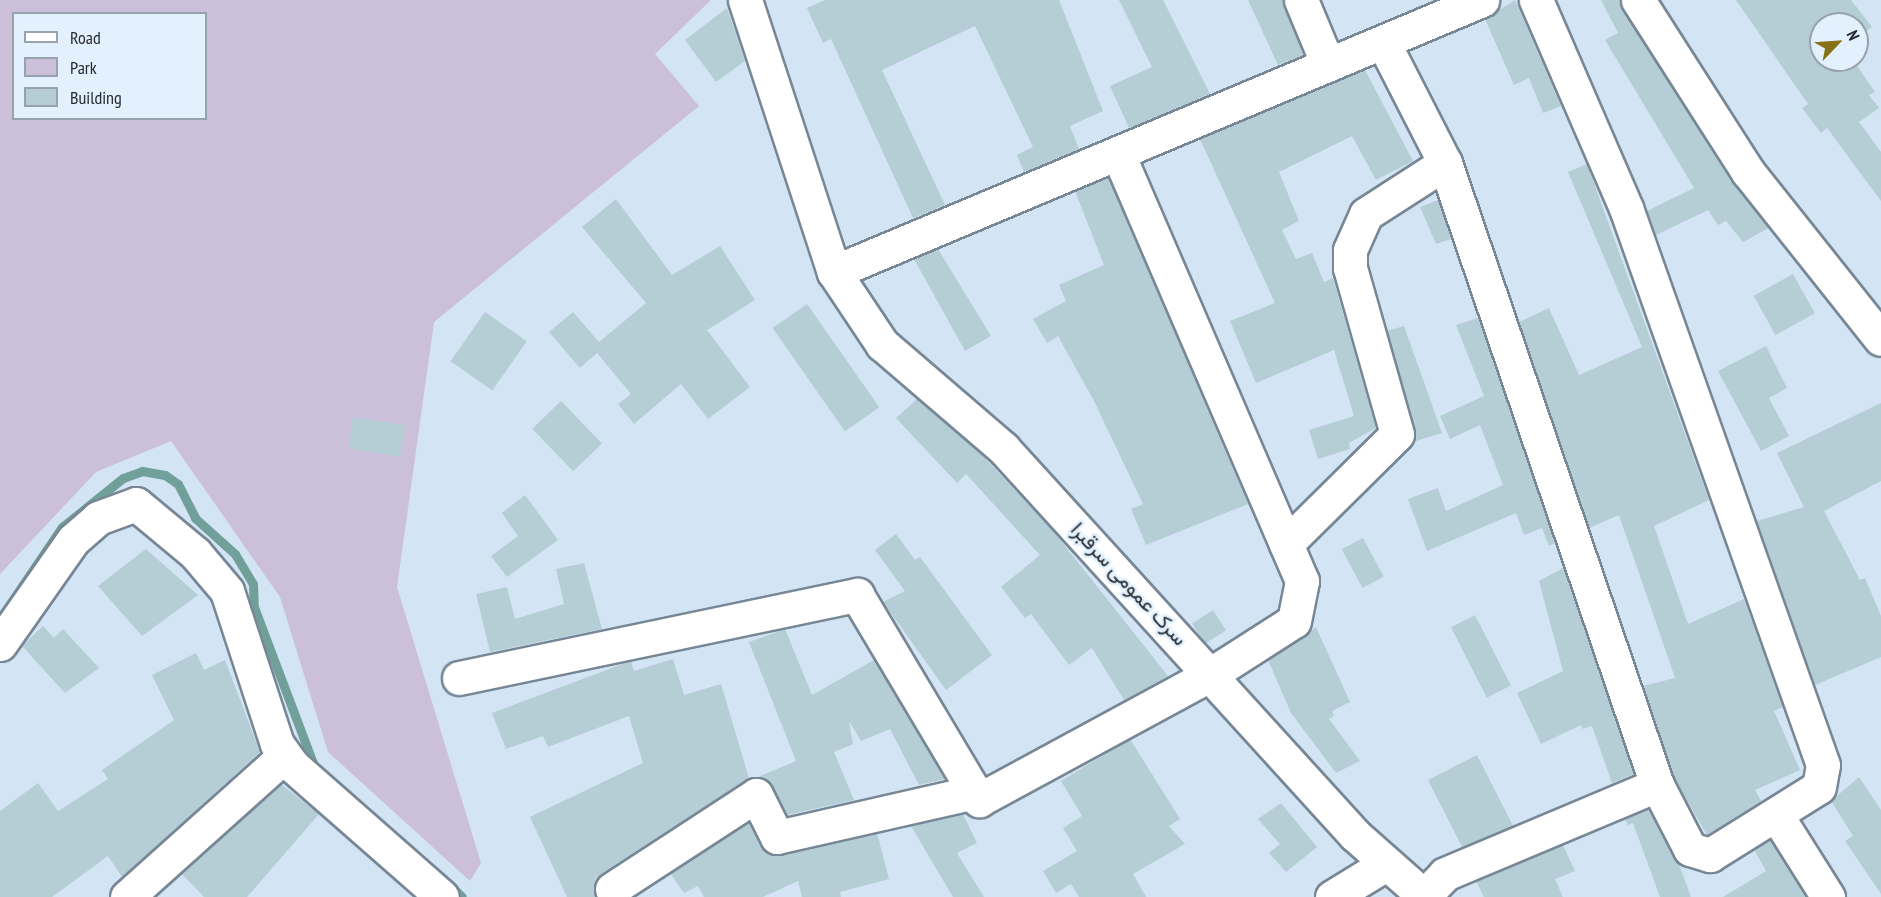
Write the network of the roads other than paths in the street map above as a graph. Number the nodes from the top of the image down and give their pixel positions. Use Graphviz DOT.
graph roads {
  1 [pos="745,0"];
  2 [pos="1301,0"];
  3 [pos="1482,0"];
  4 [pos="1536,0"];
  5 [pos="1638,0"];
  6 [pos="1383,42"];
  7 [pos="1328,65"];
  8 [pos="1118,153"];
  9 [pos="1445,163"];
  10 [pos="834,272"];
  11 [pos="1881,339"];
  12 [pos="1286,544"];
  13 [pos="0,644"];
  14 [pos="1211,674"];
  15 [pos="459,678"];
  16 [pos="285,755"];
  17 [pos="1657,785"];
  18 [pos="970,793"];
  19 [pos="1777,816"];
  20 [pos="1386,864"];
  21 [pos="612,889"];
  22 [pos="127,897"];
  23 [pos="442,897"];
  24 [pos="1332,897"];
  25 [pos="1424,897"];
  26 [pos="1828,897"];
  1 -- 10 [label="street, سرک عمومی سرقبرا"];
  2 -- 7 [label="street"];
  3 -- 6 [label="street"];
  4 -- 19 [label="street"];
  5 -- 11 [label="street"];
  6 -- 7 [label="street"];
  6 -- 9 [label="street"];
  7 -- 8 [label="street"];
  8 -- 10 [label="street"];
  8 -- 12 [label="street"];
  9 -- 12 [label="street"];
  9 -- 17 [label="street"];
  10 -- 14 [label="street, سرک عمومی سرقبرا"];
  12 -- 14 [label="street"];
  13 -- 16 [label="street"];
  14 -- 18 [label="street"];
  14 -- 20 [label="street, سرک عمومی سرقبرا"];
  15 -- 18 [label="street"];
  16 -- 22 [label="street"];
  16 -- 23 [label="street"];
  17 -- 19 [label="street"];
  17 -- 25 [label="street"];
  18 -- 21 [label="street"];
  19 -- 26 [label="street"];
  20 -- 24 [label="street"];
  20 -- 25 [label="street, سرک عمومی سرقبرا"];
}
